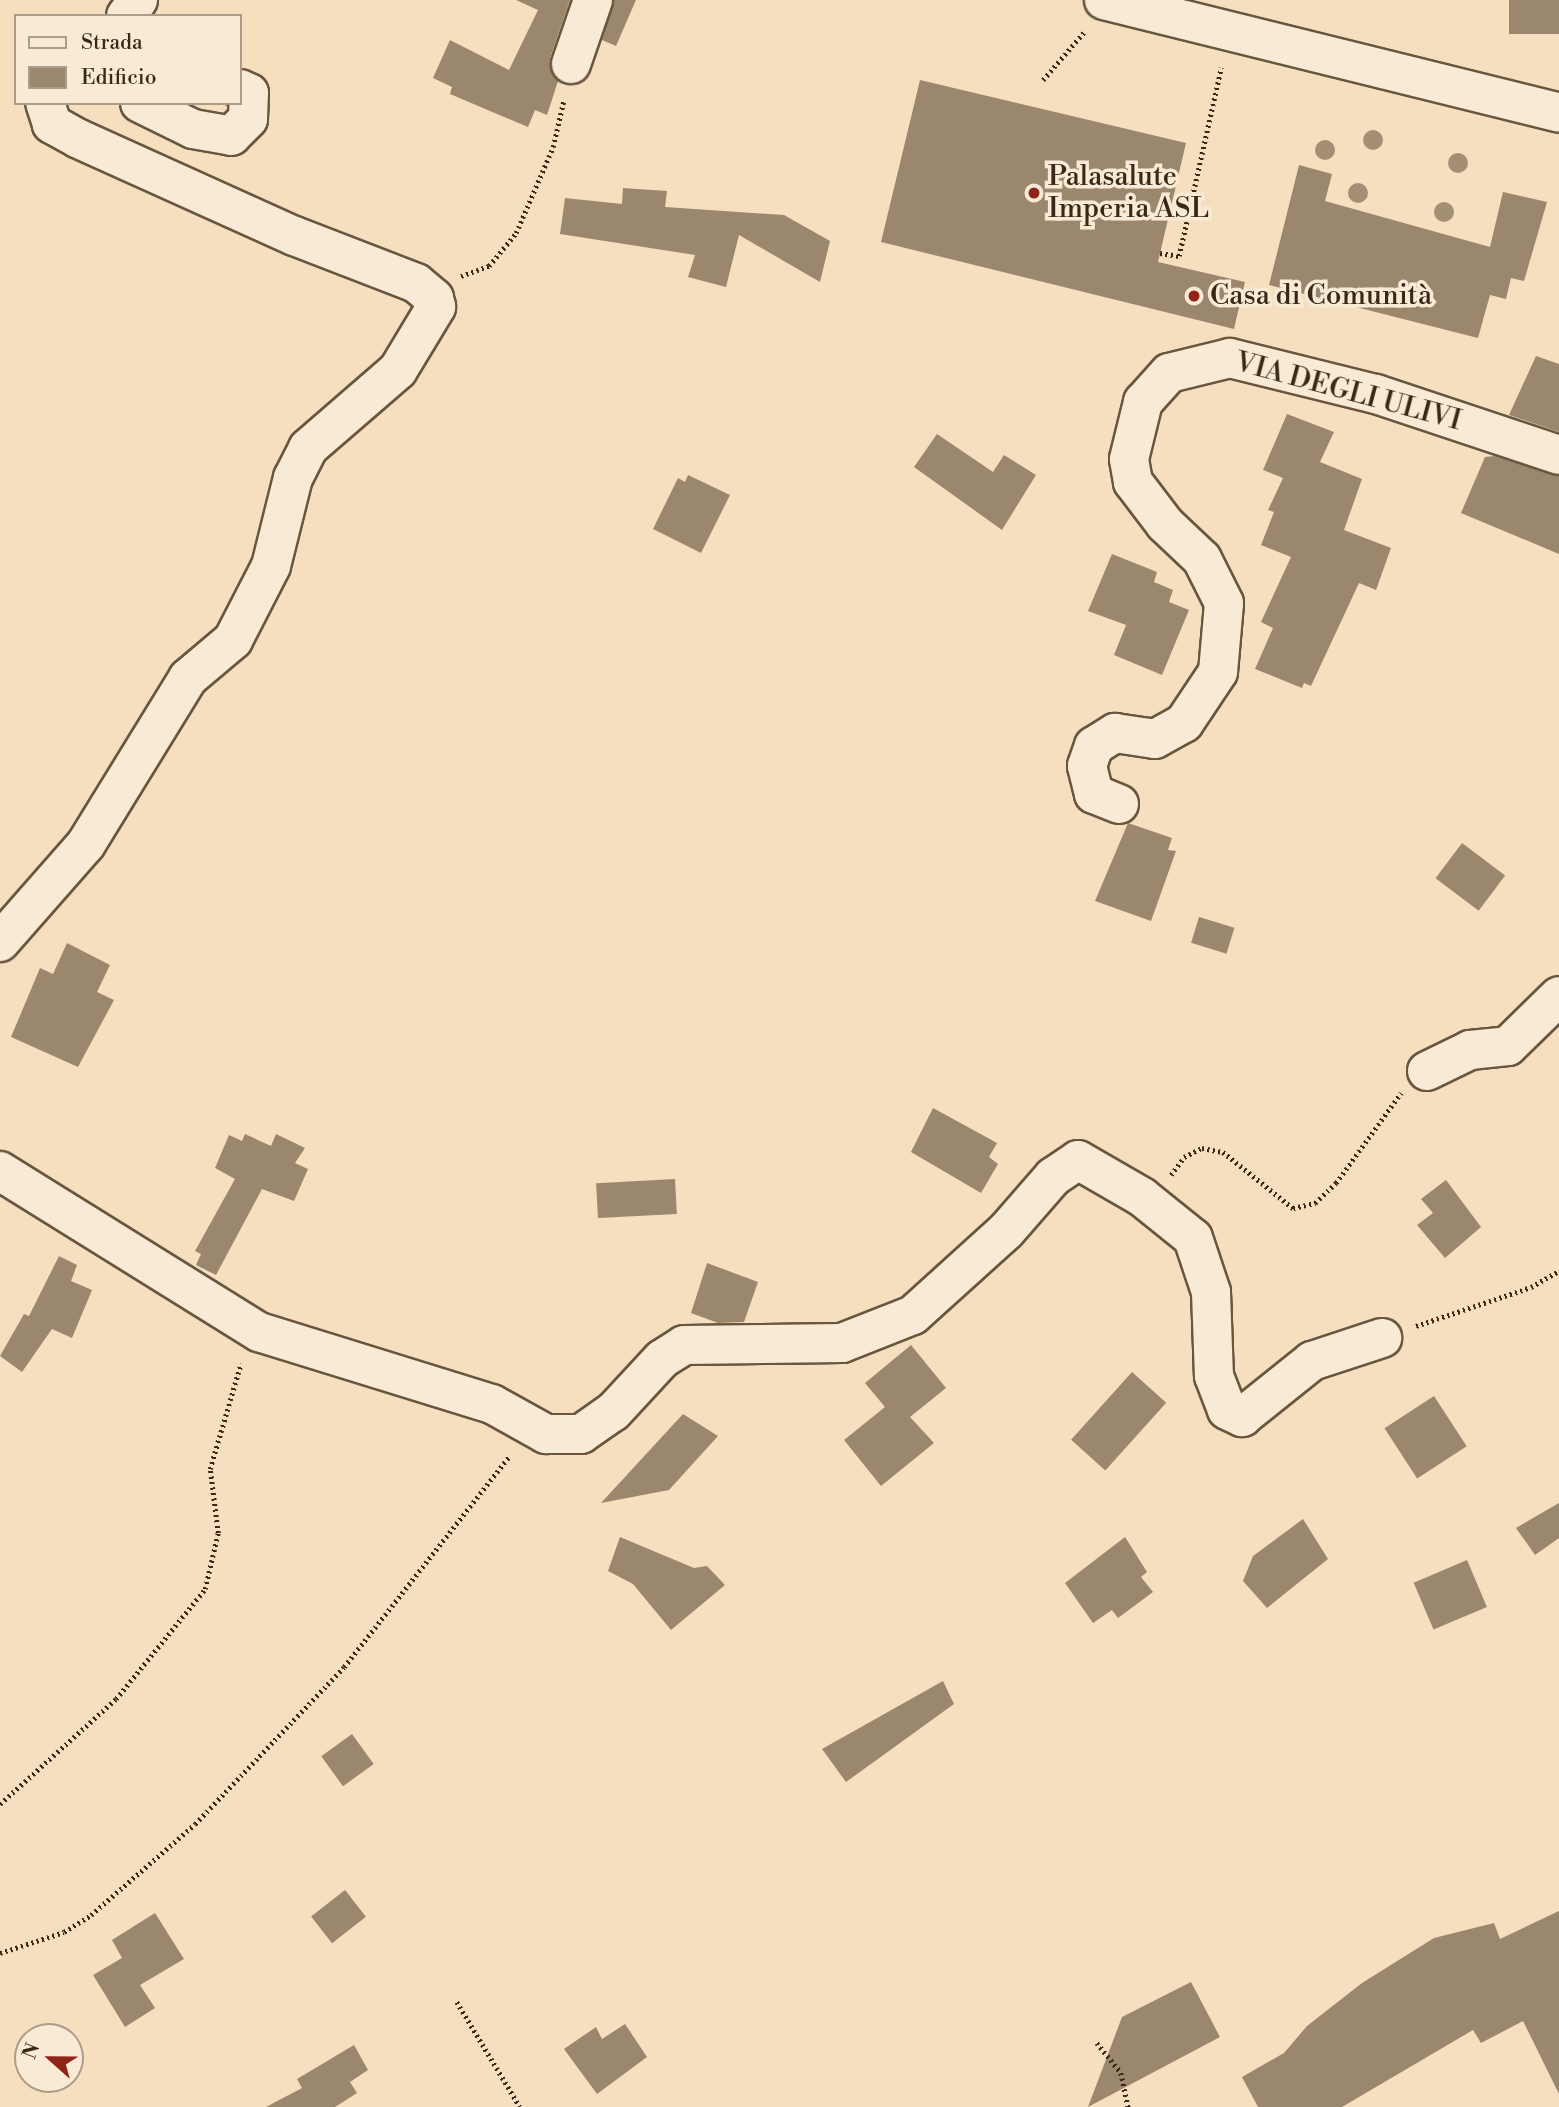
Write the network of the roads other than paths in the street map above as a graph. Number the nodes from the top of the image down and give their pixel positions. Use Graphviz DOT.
graph roads {
  1 [pos="593,0"];
  2 [pos="1104,0"];
  3 [pos="571,64"];
  4 [pos="242,90"];
  5 [pos="46,105"];
  6 [pos="145,105"];
  7 [pos="1559,113"];
  8 [pos="1559,456"];
  9 [pos="1119,804"];
  10 [pos="0,942"];
  11 [pos="1559,996"];
  12 [pos="1427,1071"];
  13 [pos="0,1171"];
  14 [pos="1382,1338"];
  1 -- 3 [label="street"];
  2 -- 7 [label="street"];
  4 -- 6 [label="street"];
  5 -- 10 [label="street"];
  8 -- 9 [label="street, VIA DEGLI ULIVI"];
  11 -- 12 [label="street"];
  13 -- 14 [label="street"];
}
